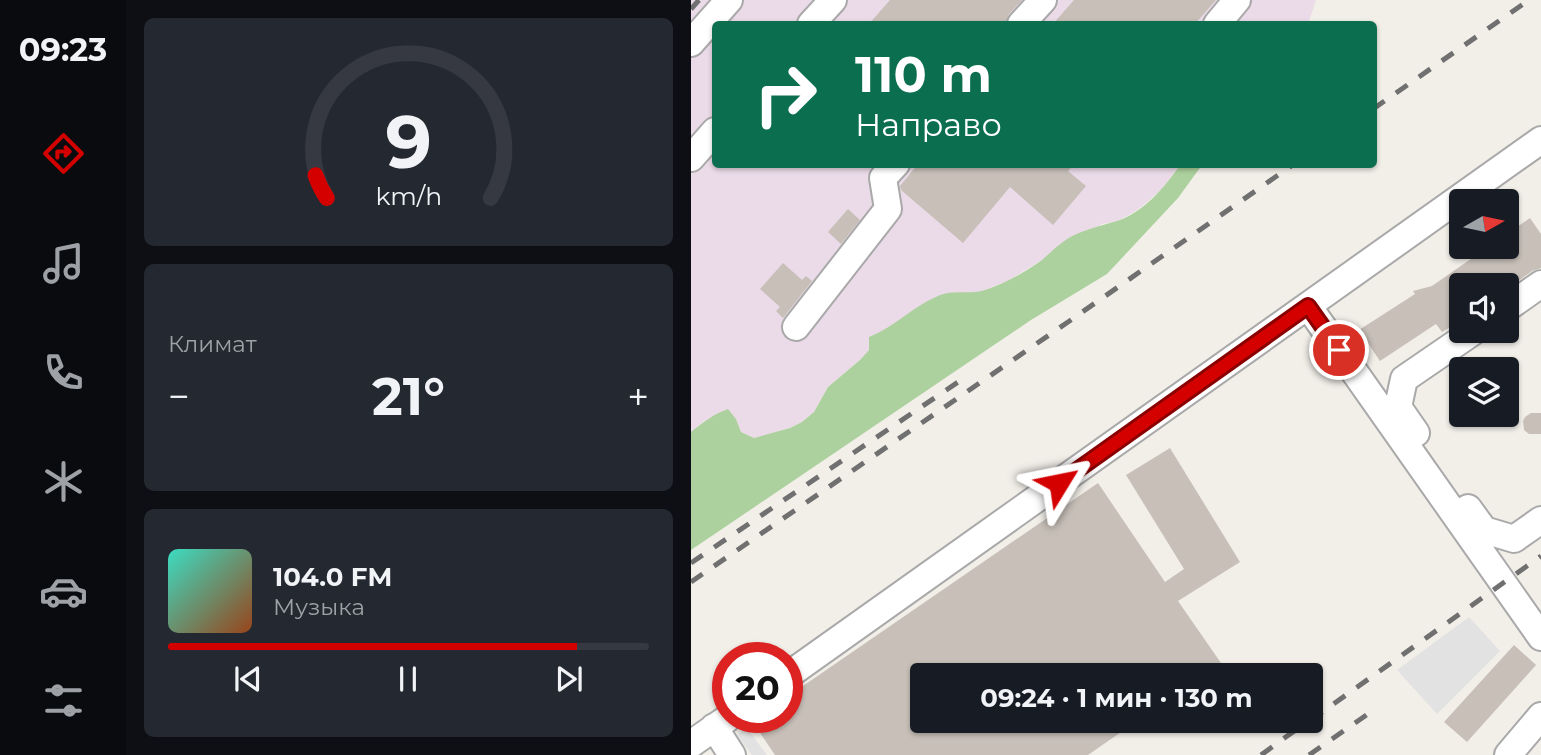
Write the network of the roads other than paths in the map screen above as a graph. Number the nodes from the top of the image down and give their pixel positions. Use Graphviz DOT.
graph roads {
  1 [pos="729,0"];
  2 [pos="833,0"];
  3 [pos="1043,0"];
  4 [pos="1237,0"];
  5 [pos="814,21"];
  6 [pos="1024,21"];
  7 [pos="1220,21"];
  8 [pos="691,43"];
  9 [pos="712,134"];
  10 [pos="1541,140"];
  11 [pos="691,158"];
  12 [pos="892,168"];
  13 [pos="1541,284"];
  14 [pos="1519,300"];
  15 [pos="1308,306"];
  16 [pos="796,327"];
  17 [pos="1456,343"];
  18 [pos="1541,520"];
  19 [pos="1541,637"];
  20 [pos="803,665"];
  21 [pos="1541,716"];
  22 [pos="712,729"];
  23 [pos="725,733"];
  24 [pos="691,744"];
  25 [pos="1522,750"];
  26 [pos="732,755"];
  1 -- 8 [label="street"];
  2 -- 5 [label="street"];
  3 -- 6 [label="street"];
  4 -- 7 [label="street"];
  9 -- 11 [label="street"];
  10 -- 15 [label="street"];
  12 -- 16 [label="street"];
  13 -- 14 [label="street"];
  15 -- 19 [label="street"];
  15 -- 20 [label="street"];
  17 -- 18 [label="street"];
  21 -- 25 [label="street"];
  22 -- 24 [label="street"];
  23 -- 26 [label="street"];
}
